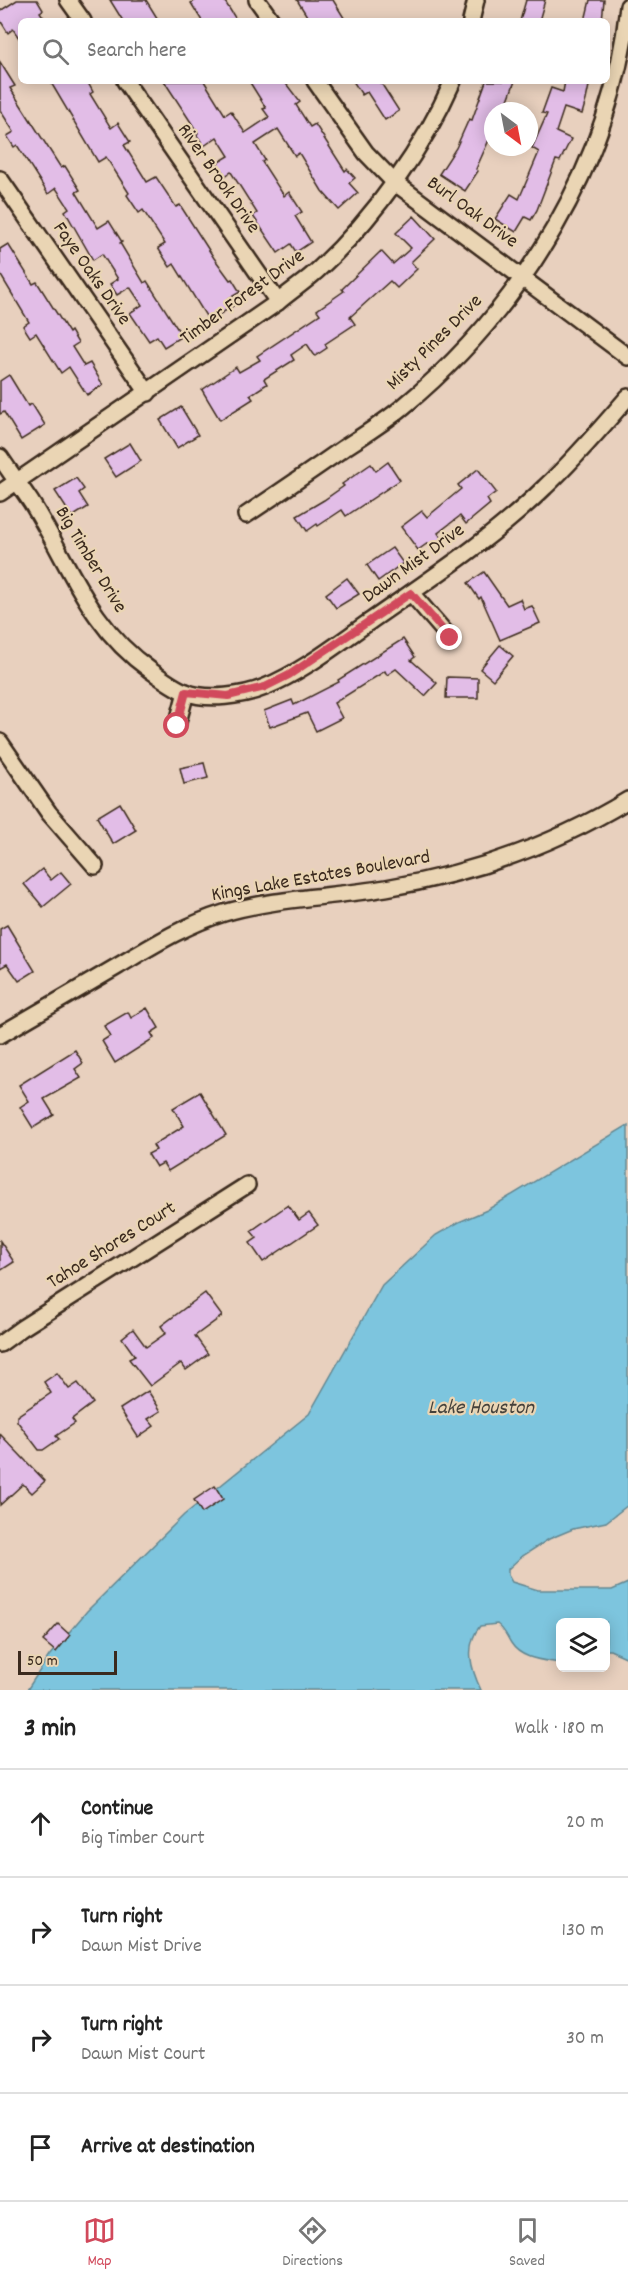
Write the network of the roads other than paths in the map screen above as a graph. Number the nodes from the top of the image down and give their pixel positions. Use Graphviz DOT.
graph roads {
  1 [pos="68,0"];
  2 [pos="257,0"];
  3 [pos="476,0"];
  4 [pos="628,6"];
  5 [pos="81,18"];
  6 [pos="270,18"];
  7 [pos="472,18"];
  8 [pos="126,84"];
  9 [pos="317,84"];
  10 [pos="452,84"];
  11 [pos="0,179"];
  12 [pos="394,182"];
  13 [pos="524,277"];
  14 [pos="278,302"];
  15 [pos="628,357"];
  16 [pos="148,393"];
  17 [pos="628,398"];
  18 [pos="0,457"];
  19 [pos="16,481"];
  20 [pos="0,493"];
  21 [pos="246,515"];
  22 [pos="411,593"];
  23 [pos="450,638"];
  24 [pos="186,692"];
  25 [pos="177,726"];
  26 [pos="0,742"];
  27 [pos="628,800"];
  28 [pos="95,866"];
  29 [pos="0,1035"];
  30 [pos="247,1185"];
  31 [pos="0,1344"];
  1 -- 5 [label="street"];
  2 -- 6 [label="street"];
  3 -- 7 [label="street"];
  4 -- 13 [label="street, Misty Pines Drive"];
  8 -- 14 [label="street, River Brook Drive"];
  9 -- 12 [label="street, Burl Oak Drive"];
  10 -- 12 [label="street, Timber Forest Drive"];
  11 -- 16 [label="street, Faye Oaks Drive"];
  12 -- 13 [label="street, Burl Oak Drive"];
  12 -- 14 [label="street, Timber Forest Drive"];
  13 -- 15 [label="street, Burl Oak Drive"];
  13 -- 21 [label="street, Misty Pines Drive"];
  14 -- 16 [label="street, Timber Forest Drive"];
  16 -- 19 [label="street, Timber Forest Drive"];
  17 -- 22 [label="street, Dawn Mist Drive"];
  18 -- 19 [label="street, Big Timber Drive"];
  19 -- 20 [label="street, Timber Forest Drive"];
  19 -- 24 [label="street, Big Timber Drive"];
  22 -- 23 [label="street"];
  22 -- 24 [label="street, Dawn Mist Drive"];
  24 -- 25 [label="street"];
  26 -- 28 [label="street"];
  27 -- 29 [label="street, Kings Lake Estates Boulevard"];
  30 -- 31 [label="street, Tahoe Shores Court"];
}
